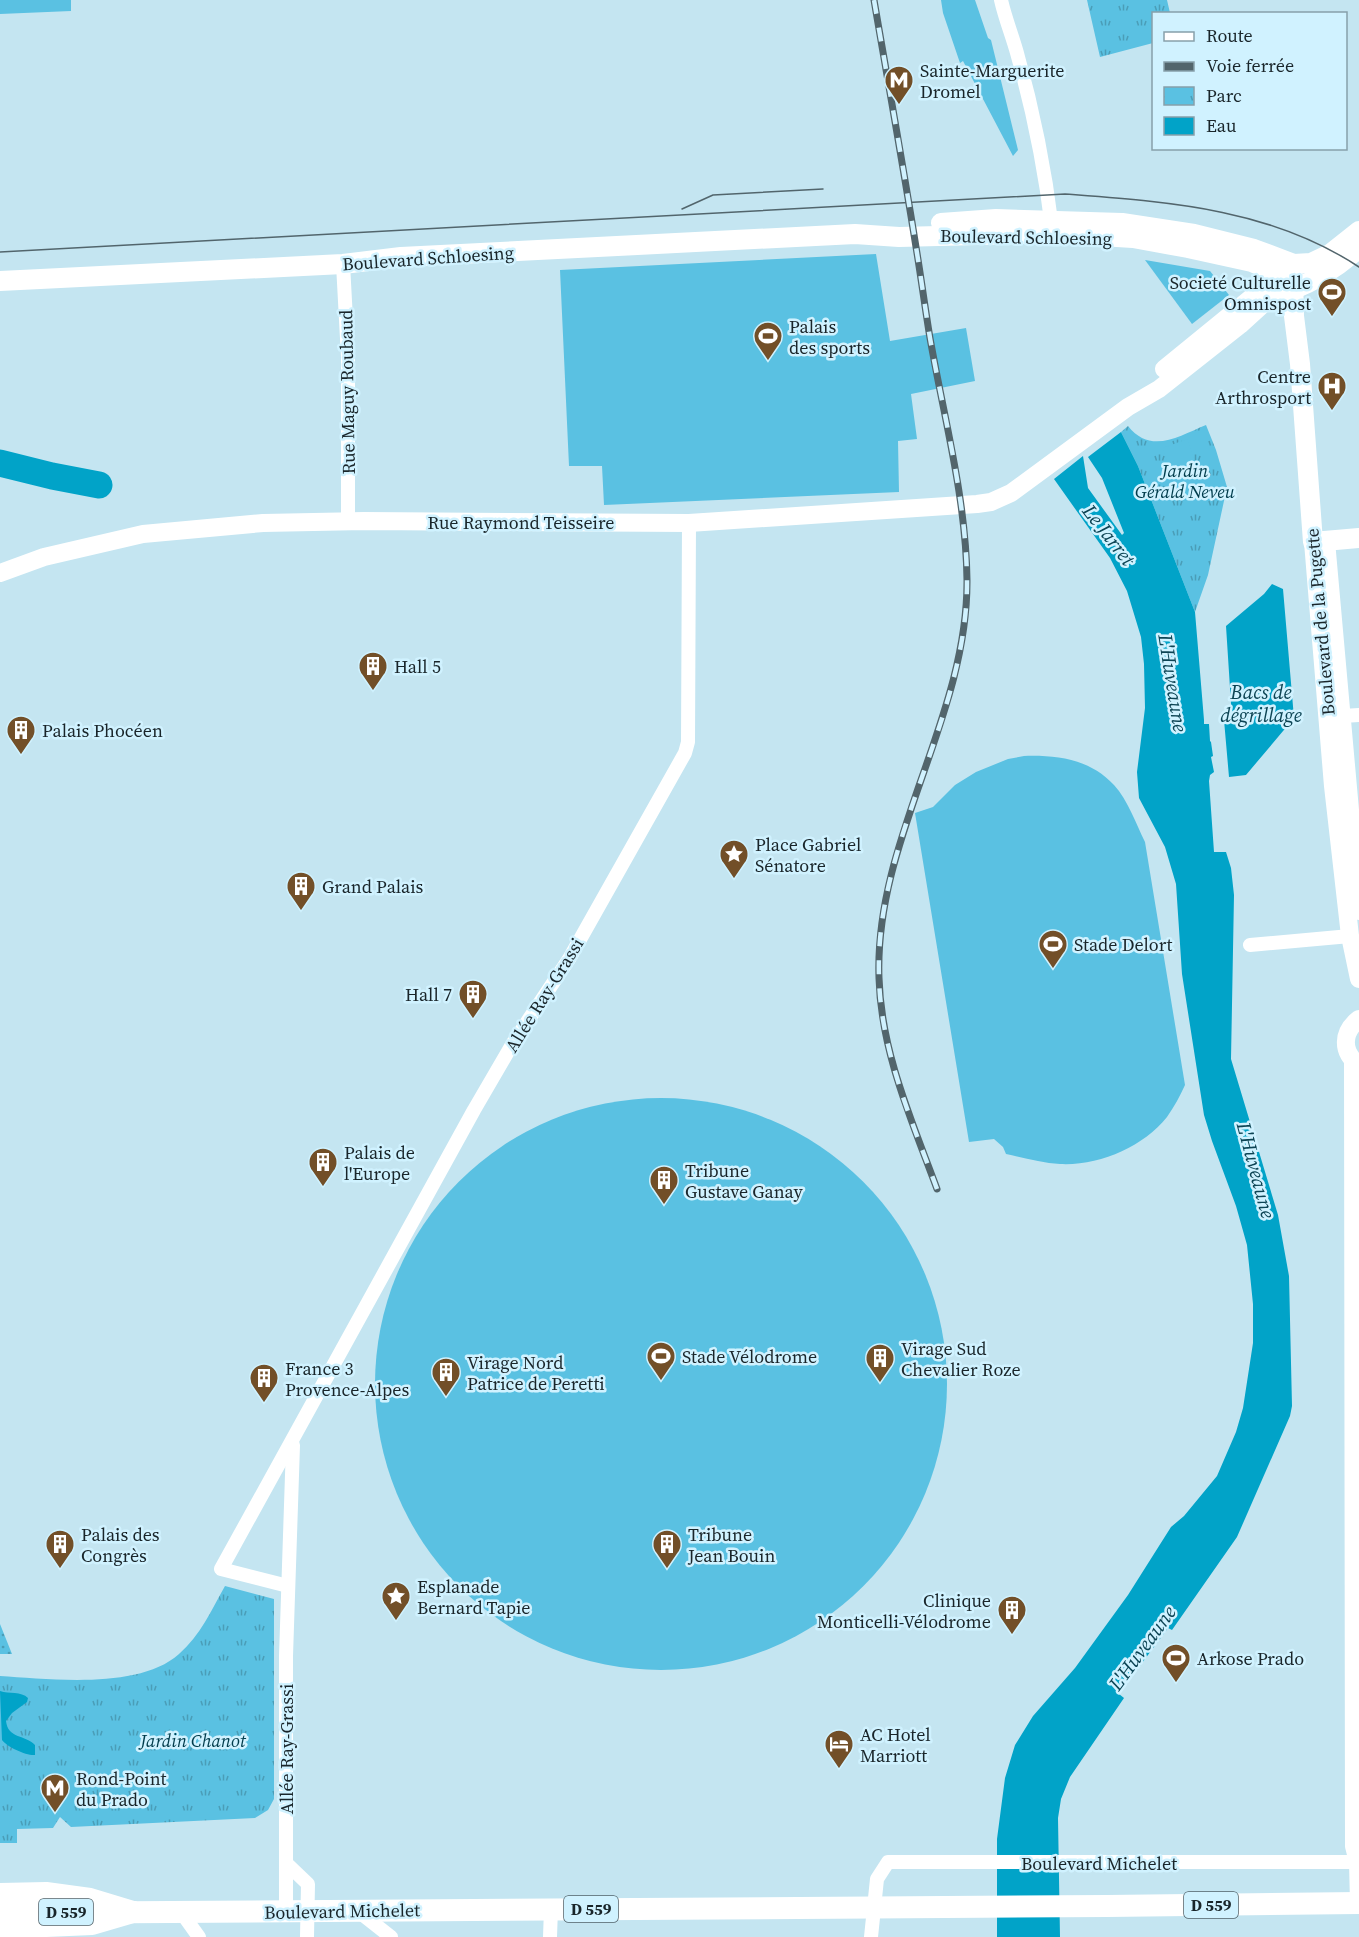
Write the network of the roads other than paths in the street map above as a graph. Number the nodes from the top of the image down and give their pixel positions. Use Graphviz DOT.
graph roads {
  1 [pos="1001,0"];
  2 [pos="1052,226"];
  3 [pos="1359,231"];
  4 [pos="1359,248"];
  5 [pos="343,264"];
  6 [pos="1287,269"];
  7 [pos="0,280"];
  8 [pos="1292,291"];
  9 [pos="1128,407"];
  10 [pos="348,521"];
  11 [pos="689,522"];
  12 [pos="1359,538"];
  13 [pos="1320,542"];
  14 [pos="0,573"];
  15 [pos="1351,716"];
  16 [pos="1359,911"];
  17 [pos="1354,940"];
  18 [pos="1250,945"];
  19 [pos="1359,979"];
  20 [pos="1359,1019"];
  21 [pos="1356,1063"];
  22 [pos="293,1440"];
  23 [pos="288,1586"];
  24 [pos="1358,1862"];
  25 [pos="286,1863"];
  26 [pos="0,1894"];
  27 [pos="1359,1903"];
  28 [pos="874,1907"];
  29 [pos="551,1909"];
  30 [pos="358,1911"];
  31 [pos="133,1912"];
  32 [pos="181,1912"];
  33 [pos="297,1912"];
  34 [pos="0,1913"];
  35 [pos="0,1928"];
  36 [pos="34,1937"];
  37 [pos="198,1937"];
  38 [pos="307,1937"];
  39 [pos="391,1937"];
  40 [pos="550,1937"];
  41 [pos="871,1937"];
  1 -- 2 [label="street"];
  2 -- 5 [label="main road, Boulevard Schloesing"];
  2 -- 6 [label="main road, Boulevard Schloesing"];
  3 -- 6 [label="main road"];
  4 -- 8 [label="main road"];
  5 -- 7 [label="main road, Boulevard Schloesing"];
  5 -- 10 [label="street, Rue Maguy Roubaud"];
  6 -- 8 [label="main road, Boulevard de la Pugette"];
  6 -- 9 [label="street"];
  8 -- 9 [label="street"];
  8 -- 13 [label="main road, Boulevard de la Pugette"];
  9 -- 11 [label="street, Rue Raymond Teisseire"];
  10 -- 11 [label="street, Rue Raymond Teisseire"];
  10 -- 14 [label="street, Rue Raymond Teisseire"];
  11 -- 22 [label="street, Allée Ray-Grassi"];
  12 -- 13 [label="main road"];
  13 -- 15 [label="street, Boulevard de la Pugette"];
  13 -- 17 [label="street, Boulevard de la Pugette"];
  15 -- 16 [label="street, Boulevard de la Pugette"];
  17 -- 18 [label="street"];
  17 -- 19 [label="street, Boulevard de la Pugette"];
  20 -- 21 [label="street"];
  21 -- 24 [label="street"];
  22 -- 23 [label="street, Allée Ray-Grassi"];
  22 -- 23 [label="street, Allée Ray-Grassi"];
  23 -- 25 [label="street, Allée Ray-Grassi"];
  24 -- 27 [label="street"];
  24 -- 28 [label="street, Boulevard Michelet"];
  25 -- 33 [label="street, Allée Ray-Grassi"];
  25 -- 33 [label="street"];
  26 -- 31 [label="main road"];
  27 -- 28 [label="main road, Boulevard Michelet / D 559"];
  28 -- 29 [label="main road, Boulevard Michelet / D 559"];
  28 -- 41 [label="street"];
  29 -- 30 [label="main road, Boulevard Michelet / D 559"];
  29 -- 40 [label="street"];
  30 -- 33 [label="main road, Boulevard Michelet / D 559"];
  30 -- 39 [label="street"];
  31 -- 32 [label="main road, Boulevard Michelet / D 559"];
  31 -- 34 [label="main road, Boulevard Michelet / D 559"];
  31 -- 35 [label="main road"];
  31 -- 36 [label="main road"];
  32 -- 33 [label="main road, Boulevard Michelet / D 559"];
  32 -- 37 [label="street"];
  33 -- 38 [label="street"];
}
